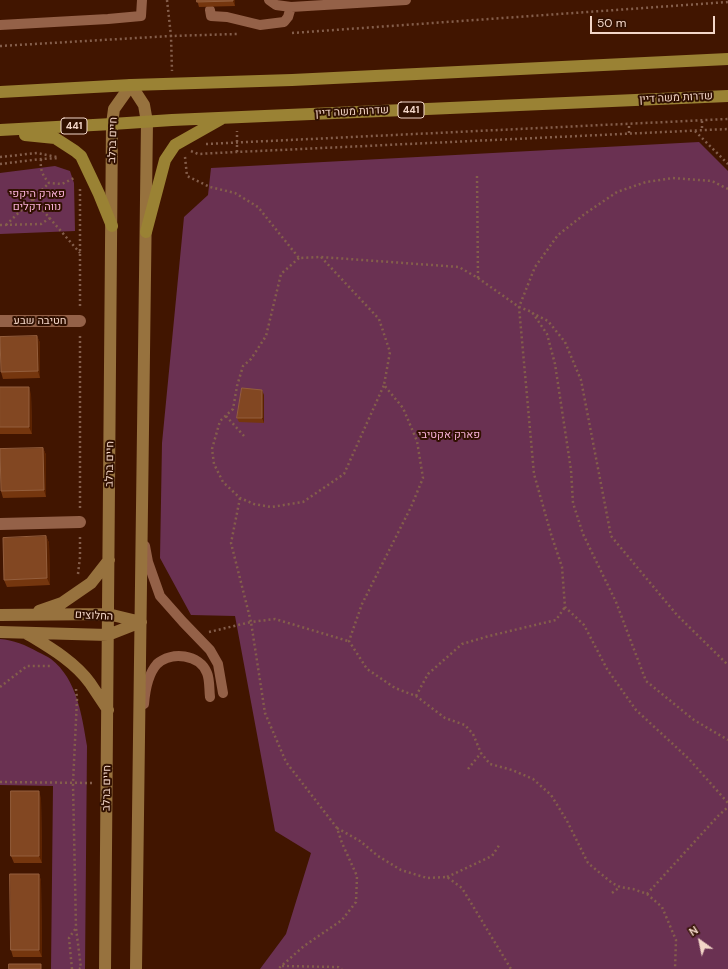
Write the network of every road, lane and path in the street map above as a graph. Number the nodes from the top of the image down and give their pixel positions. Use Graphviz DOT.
graph roads {
  1 [pos="142,0"];
  2 [pos="269,0"];
  3 [pos="406,0"];
  4 [pos="728,2"];
  5 [pos="302,3"];
  6 [pos="291,7"];
  7 [pos="210,10"];
  8 [pos="0,25"];
  9 [pos="285,33"];
  10 [pos="239,34"];
  11 [pos="0,46"];
  12 [pos="728,59"];
  13 [pos="132,85"];
  14 [pos="0,92"];
  15 [pos="728,96"];
  16 [pos="222,118"];
  17 [pos="237,118"];
  18 [pos="728,119"];
  19 [pos="702,121"];
  20 [pos="148,122"];
  21 [pos="112,124"];
  22 [pos="629,124"];
  23 [pos="728,129"];
  24 [pos="702,130"];
  25 [pos="0,131"];
  26 [pos="695,131"];
  27 [pos="629,133"];
  28 [pos="237,143"];
  29 [pos="206,144"];
  30 [pos="184,148"];
  31 [pos="237,152"];
  32 [pos="185,156"];
  33 [pos="40,159"];
  34 [pos="66,159"];
  35 [pos="0,164"];
  36 [pos="728,164"];
  37 [pos="73,170"];
  38 [pos="478,176"];
  39 [pos="49,183"];
  40 [pos="79,184"];
  41 [pos="728,189"];
  42 [pos="33,198"];
  43 [pos="50,218"];
  44 [pos="0,225"];
  45 [pos="6,225"];
  46 [pos="112,226"];
  47 [pos="146,232"];
  48 [pos="80,253"];
  49 [pos="299,258"];
  50 [pos="321,258"];
  51 [pos="478,278"];
  52 [pos="519,307"];
  53 [pos="532,312"];
  54 [pos="80,320"];
  55 [pos="0,321"];
  56 [pos="384,385"];
  57 [pos="226,416"];
  58 [pos="244,436"];
  59 [pos="240,498"];
  60 [pos="80,522"];
  61 [pos="0,524"];
  62 [pos="142,526"];
  63 [pos="109,560"];
  64 [pos="75,594"];
  65 [pos="565,607"];
  66 [pos="31,614"];
  67 [pos="108,614"];
  68 [pos="0,615"];
  69 [pos="141,622"];
  70 [pos="251,622"];
  71 [pos="0,632"];
  72 [pos="23,632"];
  73 [pos="108,635"];
  74 [pos="196,636"];
  75 [pos="349,641"];
  76 [pos="728,665"];
  77 [pos="74,666"];
  78 [pos="0,687"];
  79 [pos="223,693"];
  80 [pos="416,696"];
  81 [pos="210,697"];
  82 [pos="108,710"];
  83 [pos="728,740"];
  84 [pos="139,742"];
  85 [pos="481,754"];
  86 [pos="468,770"];
  87 [pos="0,782"];
  88 [pos="73,783"];
  89 [pos="107,783"];
  90 [pos="728,804"];
  91 [pos="728,807"];
  92 [pos="337,828"];
  93 [pos="500,844"];
  94 [pos="447,877"];
  95 [pos="620,887"];
  96 [pos="612,893"];
  97 [pos="648,894"];
  98 [pos="76,928"];
  99 [pos="281,966"];
  100 [pos="72,969"];
  101 [pos="79,969"];
  102 [pos="105,969"];
  103 [pos="136,969"];
  104 [pos="278,969"];
  105 [pos="342,969"];
  106 [pos="510,969"];
  107 [pos="675,969"];
  1 -- 8 [label="lane"];
  2 -- 6 [label="lane"];
  3 -- 5 [label="lane"];
  4 -- 9 [label="path"];
  5 -- 6 [label="lane"];
  6 -- 7 [label="lane"];
  10 -- 11 [label="path"];
  12 -- 13 [label="main road"];
  13 -- 14 [label="main road"];
  13 -- 20 [label="street"];
  13 -- 21 [label="street, חיים ברלב"];
  15 -- 17 [label="main road, שדרות משה דיין / 441"];
  16 -- 17 [label="main road, שדרות משה דיין / 441"];
  16 -- 20 [label="main road, שדרות משה דיין / 441"];
  16 -- 47 [label="main road"];
  17 -- 28 [label="path"];
  18 -- 19 [label="path"];
  19 -- 22 [label="path"];
  19 -- 24 [label="path"];
  20 -- 21 [label="main road, שדרות משה דיין / 441"];
  20 -- 47 [label="street"];
  21 -- 25 [label="main road, שדרות משה דיין / 441"];
  21 -- 46 [label="street, חיים ברלב"];
  22 -- 27 [label="path"];
  22 -- 28 [label="path"];
  23 -- 24 [label="path"];
  24 -- 26 [label="path"];
  25 -- 46 [label="main road"];
  26 -- 27 [label="path"];
  26 -- 36 [label="path"];
  27 -- 31 [label="path"];
  28 -- 29 [label="path"];
  28 -- 31 [label="path"];
  30 -- 31 [label="path"];
  32 -- 49 [label="path"];
  33 -- 34 [label="path"];
  33 -- 35 [label="path"];
  33 -- 39 [label="path"];
  37 -- 39 [label="path"];
  38 -- 51 [label="path"];
  39 -- 42 [label="path"];
  40 -- 48 [label="path"];
  41 -- 52 [label="path"];
  42 -- 43 [label="path"];
  42 -- 45 [label="path"];
  43 -- 45 [label="path"];
  43 -- 48 [label="path"];
  44 -- 45 [label="path"];
  46 -- 63 [label="street, חיים ברלב"];
  47 -- 62 [label="street"];
  48 -- 54 [label="path"];
  49 -- 50 [label="path"];
  49 -- 57 [label="path"];
  50 -- 51 [label="path"];
  50 -- 56 [label="path"];
  51 -- 52 [label="path"];
  52 -- 53 [label="path"];
  52 -- 65 [label="path"];
  53 -- 76 [label="path"];
  53 -- 83 [label="path"];
  54 -- 55 [label="street, חטיבה שבע"];
  54 -- 60 [label="path"];
  56 -- 59 [label="path"];
  56 -- 75 [label="path"];
  57 -- 58 [label="path"];
  57 -- 59 [label="path"];
  59 -- 70 [label="path"];
  60 -- 61 [label="street"];
  60 -- 64 [label="path"];
  62 -- 69 [label="street"];
  62 -- 74 [label="lane"];
  63 -- 64 [label="street"];
  63 -- 67 [label="street, חיים ברלב"];
  64 -- 66 [label="street"];
  65 -- 80 [label="path"];
  65 -- 90 [label="path"];
  66 -- 67 [label="street, החלוצים"];
  66 -- 68 [label="street, החלוצים"];
  67 -- 69 [label="street, החלוצים"];
  67 -- 73 [label="street, חיים ברלב"];
  69 -- 73 [label="street, החלוצים"];
  69 -- 84 [label="street"];
  70 -- 74 [label="path"];
  70 -- 75 [label="path"];
  70 -- 92 [label="path"];
  71 -- 72 [label="street, החלוצים"];
  72 -- 73 [label="street, החלוצים"];
  72 -- 77 [label="street"];
  73 -- 82 [label="street, חיים ברלב"];
  74 -- 79 [label="lane"];
  75 -- 80 [label="path"];
  77 -- 78 [label="path"];
  77 -- 82 [label="street"];
  77 -- 88 [label="path"];
  80 -- 85 [label="path"];
  81 -- 84 [label="lane"];
  82 -- 89 [label="street, חיים ברלב"];
  84 -- 103 [label="street"];
  85 -- 86 [label="path"];
  85 -- 95 [label="path"];
  87 -- 88 [label="path"];
  88 -- 89 [label="path"];
  88 -- 98 [label="path"];
  89 -- 102 [label="street, חיים ברלב"];
  91 -- 97 [label="path"];
  92 -- 94 [label="path"];
  92 -- 99 [label="path"];
  93 -- 94 [label="path"];
  94 -- 106 [label="path"];
  95 -- 96 [label="path"];
  95 -- 97 [label="path"];
  97 -- 107 [label="path"];
  98 -- 100 [label="path"];
  98 -- 101 [label="path"];
  99 -- 104 [label="path"];
  99 -- 105 [label="path"];
}
